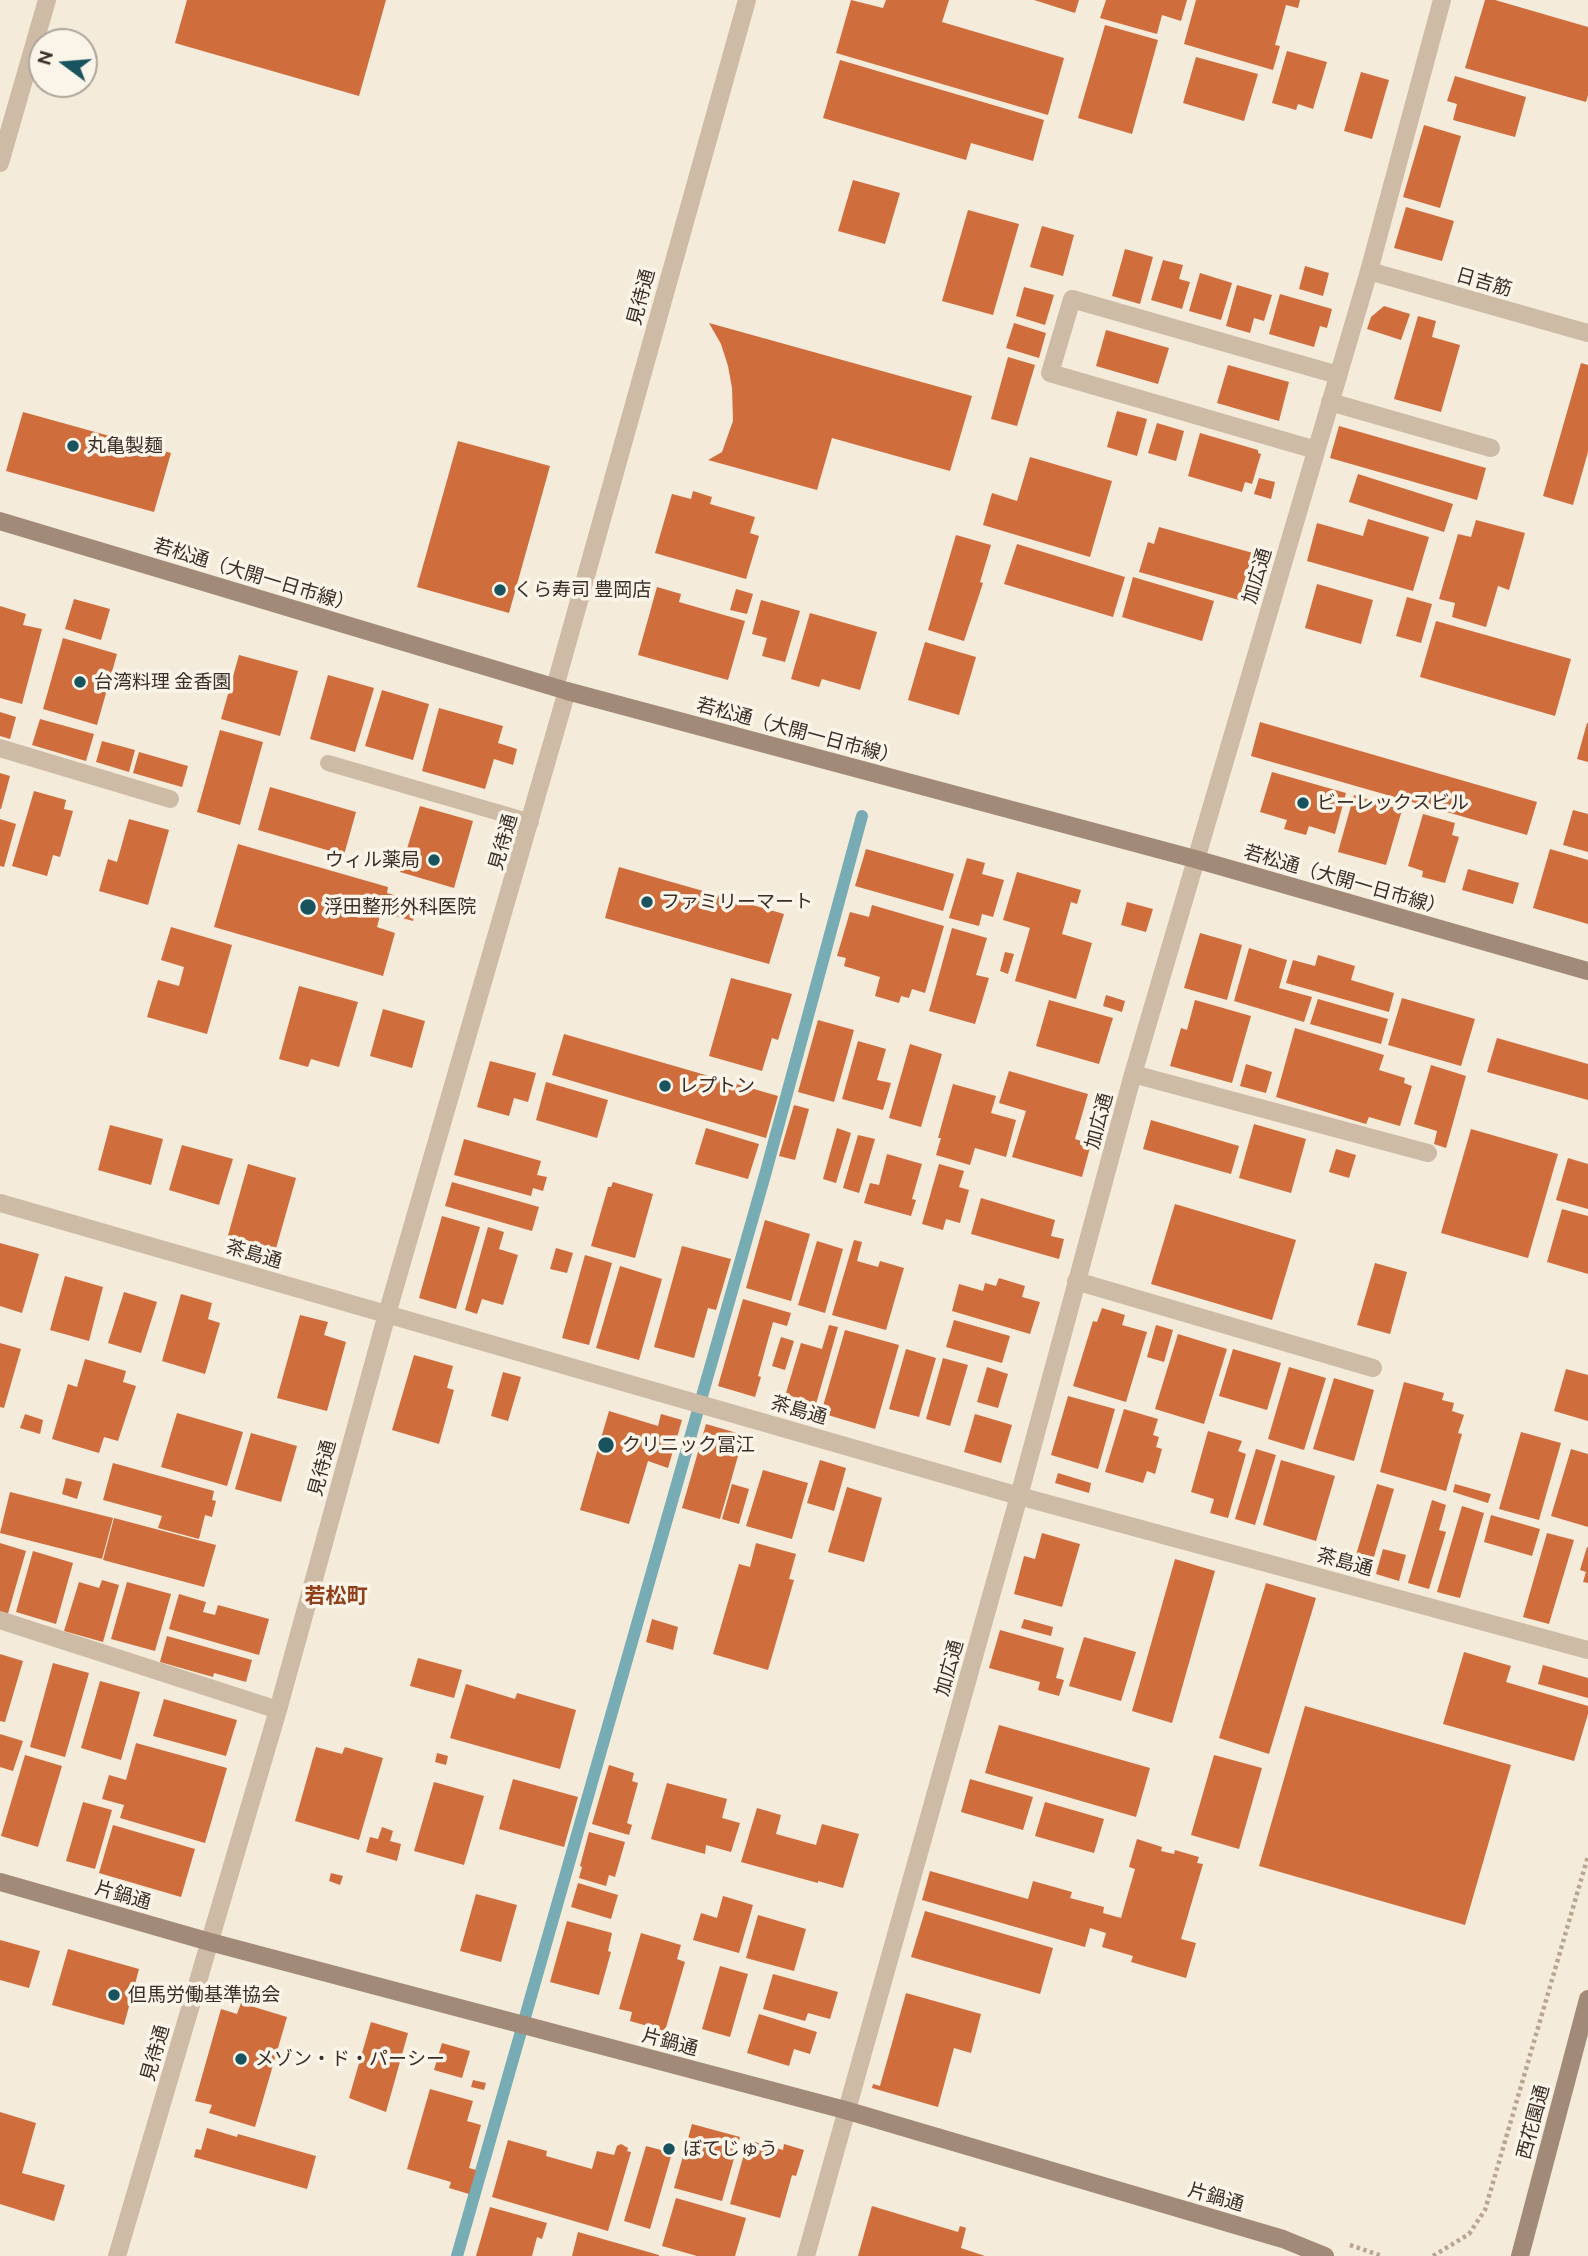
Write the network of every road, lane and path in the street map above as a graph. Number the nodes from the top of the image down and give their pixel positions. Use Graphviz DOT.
graph roads {
  1 [pos="47,0"];
  2 [pos="747,0"];
  3 [pos="1442,0"];
  4 [pos="0,163"];
  5 [pos="1369,271"];
  6 [pos="1588,333"];
  7 [pos="1338,375"];
  8 [pos="1330,402"];
  9 [pos="1491,448"];
  10 [pos="1316,450"];
  11 [pos="0,521"];
  12 [pos="561,689"];
  13 [pos="0,748"];
  14 [pos="328,763"];
  15 [pos="170,799"];
  16 [pos="531,822"];
  17 [pos="1195,859"];
  18 [pos="1588,971"];
  19 [pos="1133,1074"];
  20 [pos="1428,1153"];
  21 [pos="0,1203"];
  22 [pos="1076,1281"];
  23 [pos="387,1314"];
  24 [pos="1373,1368"];
  25 [pos="1019,1496"];
  26 [pos="0,1620"];
  27 [pos="1588,1650"];
  28 [pos="278,1710"];
  29 [pos="1588,1856"];
  30 [pos="0,1882"];
  31 [pos="210,1942"];
  32 [pos="1588,1999"];
  33 [pos="845,2110"];
  34 [pos="117,2256"];
  35 [pos="806,2256"];
  36 [pos="1325,2256"];
  37 [pos="1433,2256"];
  38 [pos="1520,2256"];
  1 -- 4 [label="street"];
  2 -- 12 [label="street, 見待通"];
  3 -- 5 [label="street, 加広通"];
  5 -- 6 [label="street, 日吉筋"];
  5 -- 7 [label="street, 加広通"];
  7 -- 8 [label="street, 加広通"];
  7 -- 10 [label="street"];
  8 -- 9 [label="street"];
  8 -- 10 [label="street, 加広通"];
  10 -- 17 [label="street, 加広通"];
  11 -- 12 [label="street, 若松通（大開一日市線）"];
  12 -- 16 [label="street, 見待通"];
  12 -- 17 [label="street, 若松通（大開一日市線）"];
  13 -- 15 [label="street"];
  14 -- 16 [label="lane"];
  16 -- 23 [label="street, 見待通"];
  17 -- 18 [label="street, 若松通（大開一日市線）"];
  17 -- 19 [label="street, 加広通"];
  19 -- 20 [label="street"];
  19 -- 22 [label="street, 加広通"];
  21 -- 23 [label="street, 茶島通"];
  22 -- 24 [label="street"];
  22 -- 25 [label="street, 加広通"];
  23 -- 25 [label="street, 茶島通"];
  23 -- 28 [label="street, 見待通"];
  25 -- 27 [label="street, 茶島通"];
  25 -- 33 [label="street, 加広通"];
  26 -- 28 [label="street"];
  28 -- 31 [label="street, 見待通"];
  29 -- 37 [label="path"];
  30 -- 31 [label="street, 片鍋通"];
  31 -- 33 [label="street, 片鍋通"];
  31 -- 34 [label="street, 見待通"];
  32 -- 38 [label="street, 西花園通"];
  33 -- 35 [label="street, 加広通"];
  33 -- 36 [label="street, 片鍋通"];
}
